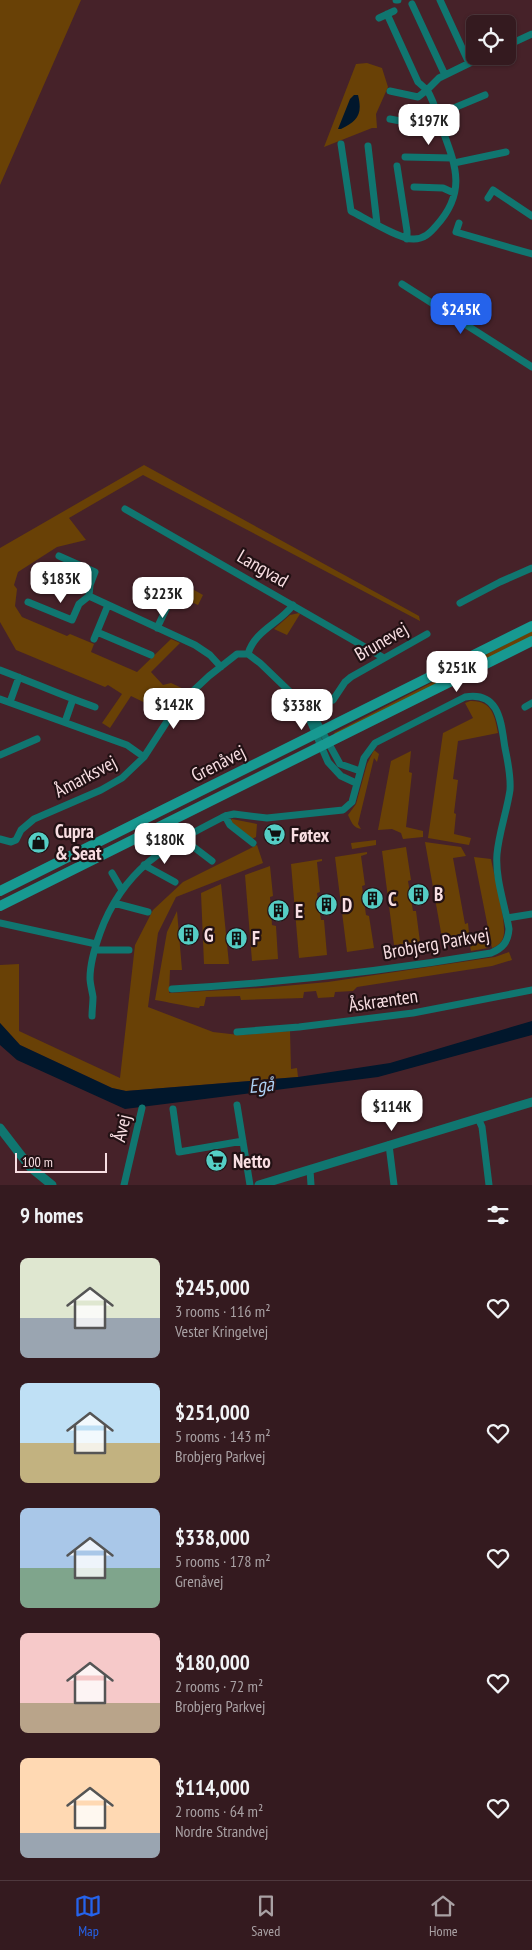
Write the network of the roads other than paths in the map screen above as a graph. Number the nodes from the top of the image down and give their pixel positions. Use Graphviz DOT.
graph roads {
  1 [pos="440,0"];
  2 [pos="412,4"];
  3 [pos="379,18"];
  4 [pos="532,34"];
  5 [pos="516,41"];
  6 [pos="466,56"];
  7 [pos="466,64"];
  8 [pos="445,75"];
  9 [pos="428,90"];
  10 [pos="390,91"];
  11 [pos="485,95"];
  12 [pos="437,115"];
  13 [pos="390,119"];
  14 [pos="442,129"];
  15 [pos="333,146"];
  16 [pos="368,146"];
  17 [pos="506,152"];
  18 [pos="405,157"];
  19 [pos="453,160"];
  20 [pos="397,166"];
  21 [pos="414,187"];
  22 [pos="454,193"];
  23 [pos="488,198"];
  24 [pos="532,216"];
  25 [pos="458,223"];
  26 [pos="378,224"];
  27 [pos="407,239"];
  28 [pos="532,254"];
  29 [pos="402,284"];
  30 [pos="532,367"];
  31 [pos="125,509"];
  32 [pos="59,556"];
  33 [pos="532,568"];
  34 [pos="88,596"];
  35 [pos="28,602"];
  36 [pos="460,603"];
  37 [pos="294,604"];
  38 [pos="108,605"];
  39 [pos="168,605"];
  40 [pos="532,626"];
  41 [pos="157,628"];
  42 [pos="427,634"];
  43 [pos="532,641"];
  44 [pos="248,654"];
  45 [pos="151,655"];
  46 [pos="384,658"];
  47 [pos="221,666"];
  48 [pos="0,670"];
  49 [pos="19,677"];
  50 [pos="0,699"];
  51 [pos="73,700"];
  52 [pos="333,700"];
  53 [pos="10,702"];
  54 [pos="95,707"];
  55 [pos="64,722"];
  56 [pos="319,732"];
  57 [pos="37,739"];
  58 [pos="325,744"];
  59 [pos="0,755"];
  60 [pos="144,757"];
  61 [pos="360,771"];
  62 [pos="356,783"];
  63 [pos="225,816"];
  64 [pos="186,836"];
  65 [pos="0,839"];
  66 [pos="253,843"];
  67 [pos="212,861"];
  68 [pos="144,865"];
  69 [pos="112,873"];
  70 [pos="175,882"];
  71 [pos="122,890"];
  72 [pos="0,891"];
  73 [pos="114,904"];
  74 [pos="0,906"];
  75 [pos="148,912"];
  76 [pos="532,914"];
  77 [pos="507,918"];
  78 [pos="0,924"];
  79 [pos="95,947"];
  80 [pos="129,950"];
  81 [pos="172,988"];
  82 [pos="532,990"];
  83 [pos="92,1016"];
  84 [pos="237,1032"];
  85 [pos="532,1102"];
  86 [pos="238,1105"];
  87 [pos="142,1108"];
  88 [pos="173,1109"];
  89 [pos="478,1118"];
  90 [pos="0,1128"];
  91 [pos="243,1141"];
  92 [pos="389,1145"];
  93 [pos="310,1170"];
  94 [pos="48,1184"];
  95 [pos="124,1185"];
  96 [pos="250,1185"];
  97 [pos="259,1185"];
  98 [pos="311,1185"];
  99 [pos="394,1185"];
  100 [pos="488,1185"];
  1 -- 6 [label="street"];
  2 -- 8 [label="street"];
  3 -- 9 [label="street"];
  4 -- 5 [label="street"];
  7 -- 8 [label="street"];
  8 -- 9 [label="street"];
  9 -- 10 [label="street"];
  9 -- 12 [label="street"];
  11 -- 12 [label="street"];
  12 -- 14 [label="street"];
  13 -- 14 [label="street"];
  14 -- 19 [label="street"];
  15 -- 26 [label="street"];
  16 -- 26 [label="street"];
  17 -- 19 [label="street"];
  18 -- 19 [label="street"];
  19 -- 22 [label="street"];
  20 -- 27 [label="street"];
  21 -- 22 [label="street"];
  22 -- 27 [label="street"];
  23 -- 24 [label="street"];
  25 -- 28 [label="street"];
  26 -- 27 [label="street"];
  29 -- 30 [label="street"];
  31 -- 37 [label="street, Langvad"];
  32 -- 34 [label="street"];
  33 -- 36 [label="street"];
  34 -- 35 [label="street"];
  34 -- 38 [label="street"];
  37 -- 44 [label="street"];
  37 -- 46 [label="street, Langvad"];
  38 -- 41 [label="street"];
  38 -- 45 [label="street"];
  39 -- 41 [label="street"];
  40 -- 56 [label="main road, Grenåvej"];
  41 -- 47 [label="street"];
  42 -- 46 [label="street, Brunevej"];
  43 -- 58 [label="main road, Grenåvej"];
  44 -- 47 [label="street, Åmarksvej"];
  44 -- 56 [label="street"];
  46 -- 52 [label="street, Brunevej"];
  47 -- 60 [label="street, Åmarksvej"];
  48 -- 49 [label="street"];
  49 -- 51 [label="street"];
  49 -- 53 [label="street"];
  50 -- 53 [label="street"];
  51 -- 54 [label="street"];
  51 -- 55 [label="street"];
  53 -- 55 [label="street"];
  55 -- 60 [label="street"];
  56 -- 58 [label="street"];
  56 -- 72 [label="main road, Grenåvej"];
  57 -- 59 [label="street"];
  58 -- 61 [label="street"];
  58 -- 62 [label="street"];
  58 -- 74 [label="main road, Grenåvej"];
  60 -- 65 [label="street, Åmarksvej"];
  61 -- 62 [label="street, Brobjerg Parkvej"];
  61 -- 77 [label="street, Brobjerg Parkvej"];
  62 -- 63 [label="street, Brobjerg Parkvej"];
  63 -- 64 [label="street, Brobjerg Parkvej"];
  63 -- 66 [label="street"];
  64 -- 67 [label="street"];
  64 -- 68 [label="street, Brobjerg Parkvej"];
  68 -- 70 [label="street"];
  68 -- 71 [label="street, Brobjerg Parkvej"];
  69 -- 71 [label="street"];
  71 -- 73 [label="street, Brobjerg Parkvej"];
  73 -- 75 [label="street"];
  73 -- 79 [label="street, Brobjerg Parkvej"];
  76 -- 77 [label="street"];
  77 -- 81 [label="street, Brobjerg Parkvej"];
  78 -- 79 [label="street"];
  79 -- 80 [label="street"];
  79 -- 83 [label="street, Brobjerg Parkvej"];
  82 -- 84 [label="street, Åskrænten"];
  85 -- 89 [label="street"];
  86 -- 91 [label="street"];
  87 -- 95 [label="street, Åvej"];
  88 -- 91 [label="street"];
  89 -- 92 [label="street"];
  89 -- 100 [label="street"];
  90 -- 94 [label="street"];
  91 -- 96 [label="street"];
  92 -- 93 [label="street"];
  92 -- 99 [label="street"];
  93 -- 97 [label="street"];
  93 -- 98 [label="street"];
}
